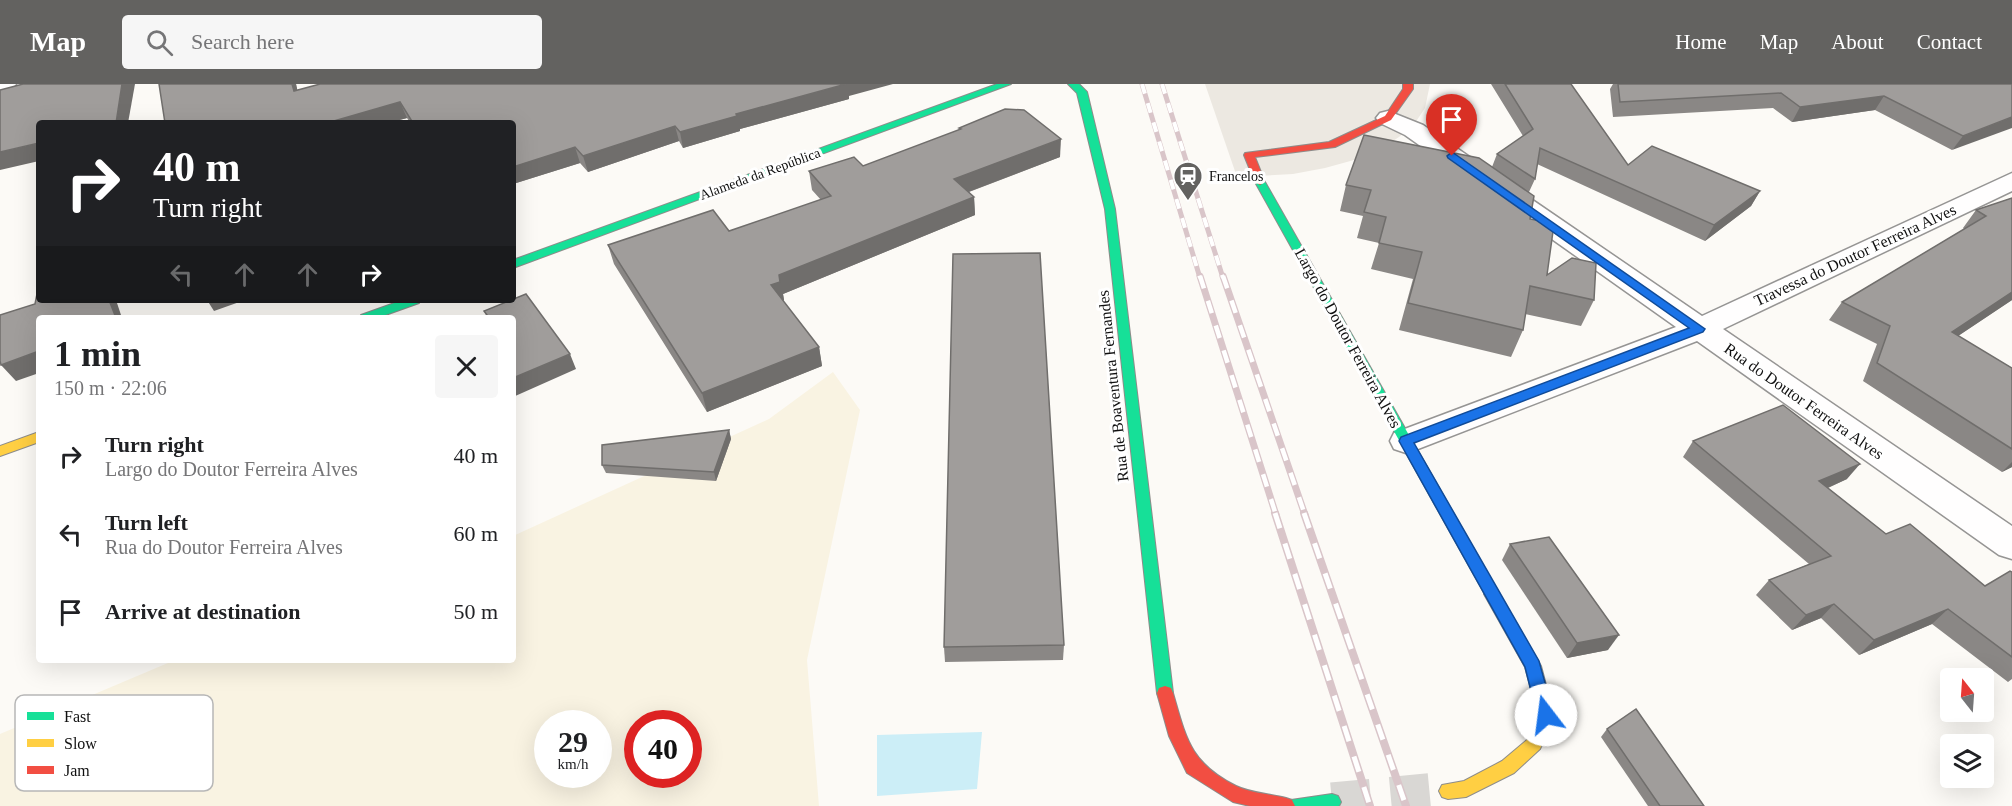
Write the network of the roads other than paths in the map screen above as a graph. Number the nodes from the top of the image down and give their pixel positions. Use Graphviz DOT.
graph roads {
  1 [pos="1006,84"];
  2 [pos="1073,84"];
  3 [pos="1408,84"];
  4 [pos="1388,118"];
  5 [pos="2012,181"];
  6 [pos="516,263"];
  7 [pos="407,303"];
  8 [pos="373,315"];
  9 [pos="1699,329"];
  10 [pos="36,438"];
  11 [pos="1406,441"];
  12 [pos="0,452"];
  13 [pos="2012,545"];
  14 [pos="1448,791"];
  15 [pos="1332,802"];
  16 [pos="1286,806"];
  17 [pos="1297,806"];
  1 -- 6 [label="street, Alameda da República"];
  2 -- 16 [label="street, Rua de Boaventura Fernandes"];
  3 -- 4 [label="street"];
  4 -- 9 [label="street, Rua do Doutor Ferreira Alves"];
  4 -- 11 [label="street, Largo do Doutor Ferreira Alves"];
  5 -- 9 [label="street, Travessa do Doutor Ferreira Alves"];
  7 -- 8 [label="street"];
  9 -- 11 [label="street, Largo do Doutor Ferreira Alves"];
  9 -- 13 [label="street, Rua do Doutor Ferreira Alves"];
  10 -- 12 [label="street"];
  11 -- 14 [label="street"];
  15 -- 17 [label="street"];
}
